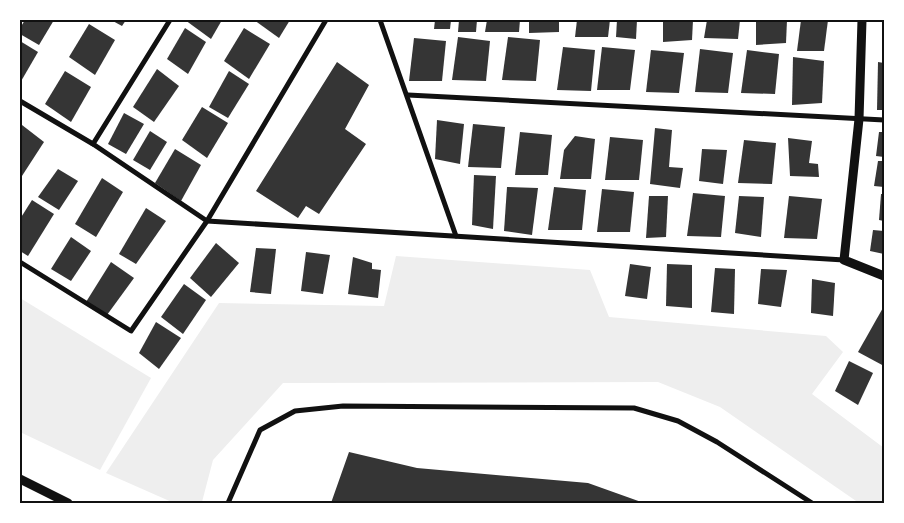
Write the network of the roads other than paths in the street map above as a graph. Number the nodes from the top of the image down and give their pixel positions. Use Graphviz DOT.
graph roads {
  1 [pos="170,20"];
  2 [pos="326,20"];
  3 [pos="380,20"];
  4 [pos="862,20"];
  5 [pos="408,95"];
  6 [pos="20,101"];
  7 [pos="859,119"];
  8 [pos="884,120"];
  9 [pos="94,144"];
  10 [pos="207,221"];
  11 [pos="456,236"];
  12 [pos="844,260"];
  13 [pos="20,262"];
  14 [pos="884,276"];
  15 [pos="20,479"];
  16 [pos="68,503"];
  17 [pos="228,503"];
  18 [pos="812,503"];
  1 -- 9 [label="street"];
  2 -- 10 [label="street"];
  3 -- 5 [label="street"];
  4 -- 7 [label="street"];
  5 -- 7 [label="street"];
  5 -- 11 [label="street"];
  6 -- 9 [label="street"];
  7 -- 8 [label="street"];
  7 -- 12 [label="street"];
  9 -- 10 [label="street"];
  10 -- 11 [label="street"];
  10 -- 13 [label="street"];
  11 -- 12 [label="street"];
  12 -- 14 [label="street"];
  15 -- 16 [label="street"];
  17 -- 18 [label="street"];
}
